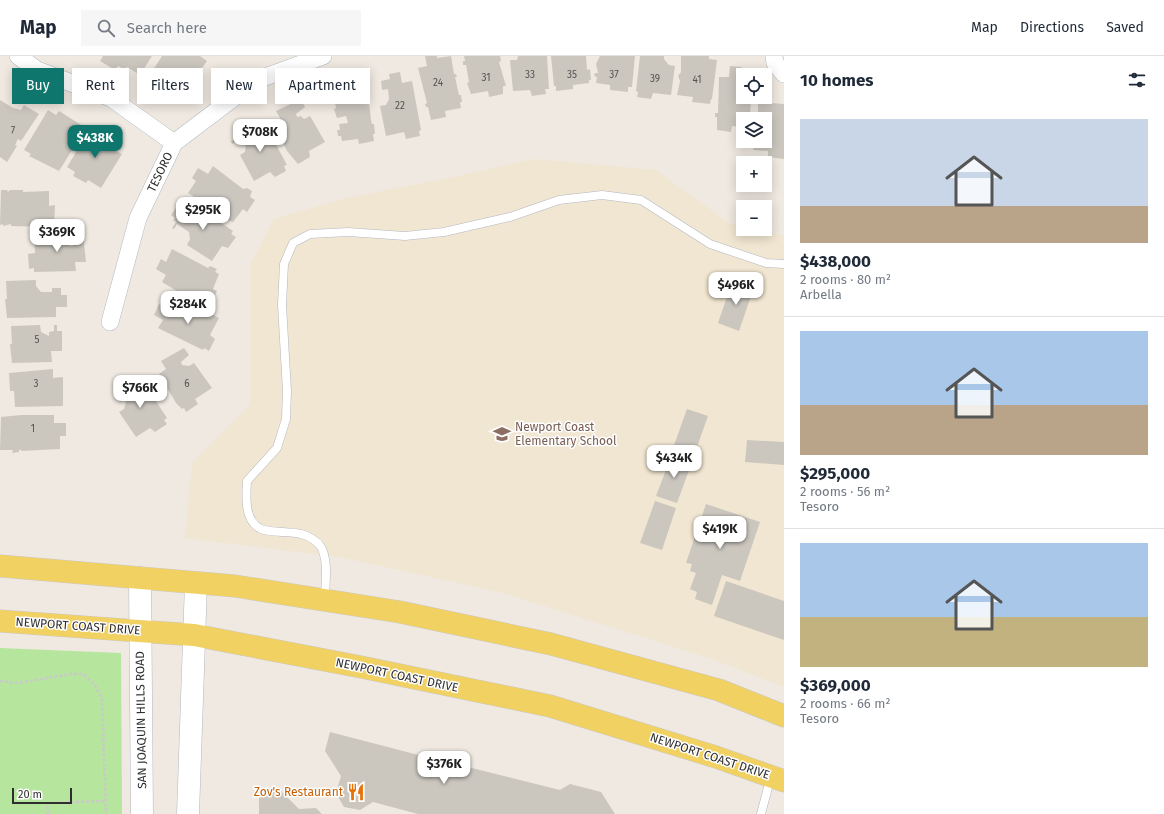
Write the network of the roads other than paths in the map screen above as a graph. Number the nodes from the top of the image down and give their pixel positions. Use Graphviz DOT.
graph roads {
  1 [pos="18,56"];
  2 [pos="323,56"];
  3 [pos="774,56"];
  4 [pos="784,74"];
  5 [pos="174,143"];
  6 [pos="784,264"];
  7 [pos="110,322"];
  8 [pos="0,566"];
  9 [pos="140,578"];
  10 [pos="196,583"];
  11 [pos="325,599"];
  12 [pos="0,621"];
  13 [pos="140,630"];
  14 [pos="194,635"];
  15 [pos="784,716"];
  16 [pos="778,778"];
  17 [pos="142,814"];
  18 [pos="188,814"];
  19 [pos="761,814"];
  1 -- 5 [label="street"];
  2 -- 5 [label="street, TESORO"];
  3 -- 4 [label="street"];
  5 -- 7 [label="street, TESORO"];
  6 -- 11 [label="lane"];
  8 -- 9 [label="main road"];
  9 -- 10 [label="main road"];
  9 -- 13 [label="main road, SAN JOAQUIN HILLS ROAD"];
  10 -- 11 [label="main road"];
  10 -- 14 [label="main road"];
  11 -- 15 [label="main road"];
  12 -- 13 [label="main road, NEWPORT COAST DRIVE"];
  13 -- 14 [label="main road, NEWPORT COAST DRIVE"];
  13 -- 17 [label="main road, SAN JOAQUIN HILLS ROAD"];
  14 -- 16 [label="main road, NEWPORT COAST DRIVE"];
  14 -- 18 [label="main road"];
  16 -- 19 [label="lane"];
}
